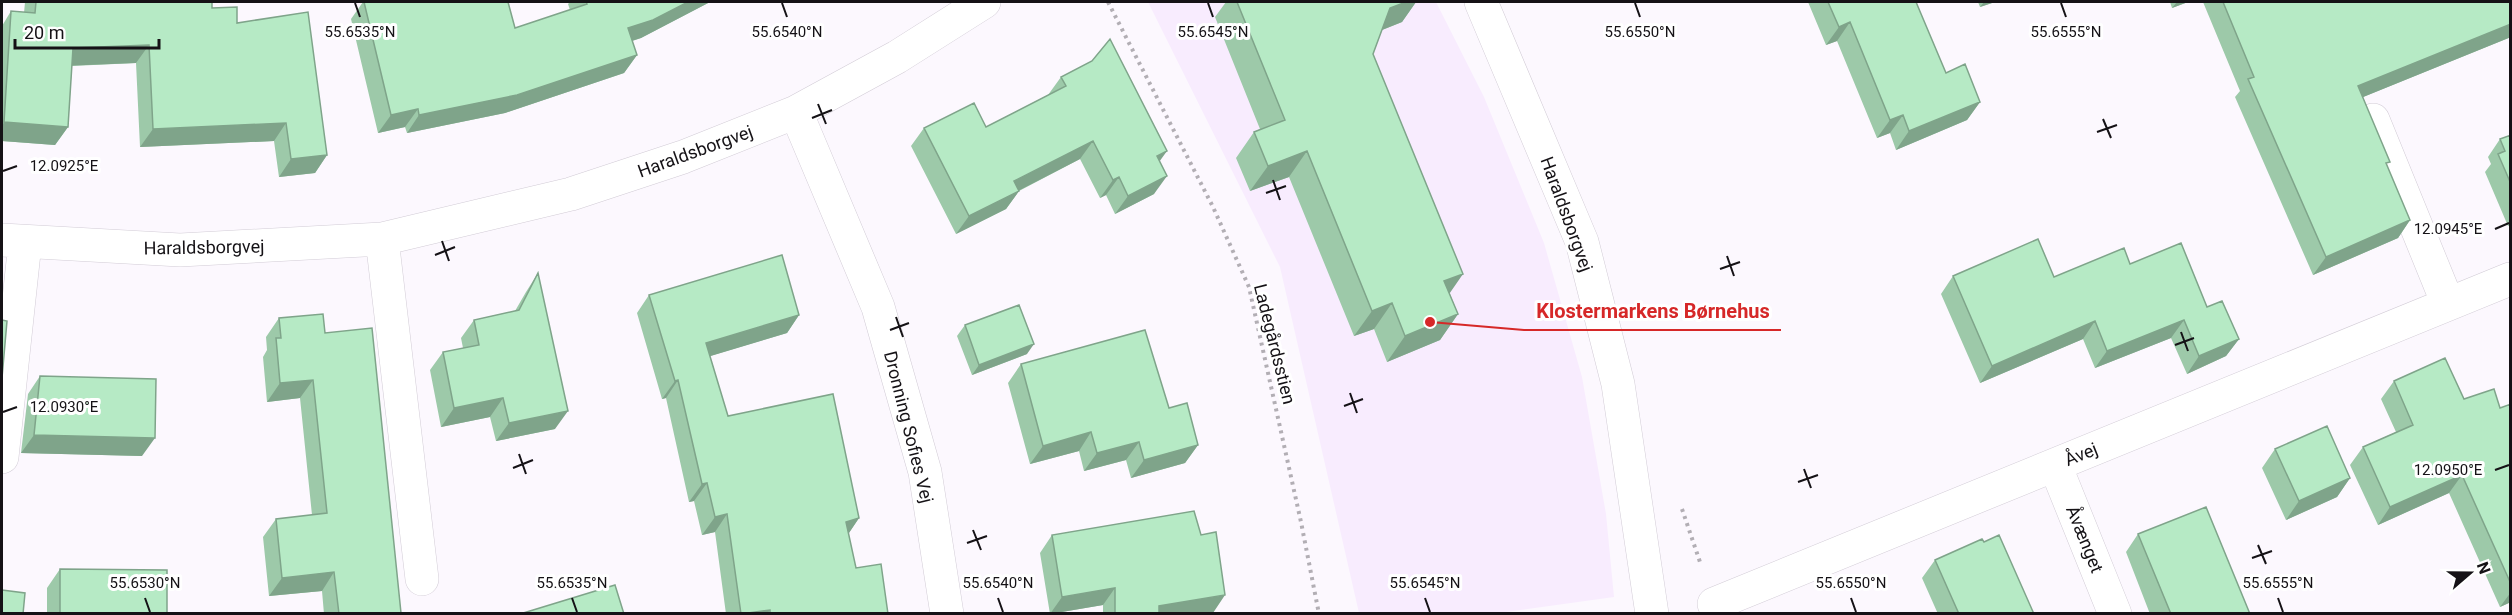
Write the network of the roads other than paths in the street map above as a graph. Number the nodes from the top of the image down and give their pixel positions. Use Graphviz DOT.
graph roads {
  1 [pos="984,2"];
  2 [pos="1489,4"];
  3 [pos="796,112"];
  4 [pos="2373,120"];
  5 [pos="382,239"];
  6 [pos="13,241"];
  7 [pos="2511,279"];
  8 [pos="2448,304"];
  9 [pos="2,457"];
  10 [pos="2055,465"];
  11 [pos="422,579"];
  12 [pos="1714,604"];
  13 [pos="947,614"];
  14 [pos="1652,614"];
  15 [pos="2115,614"];
  1 -- 3 [label="street, Haraldsborgvej"];
  2 -- 14 [label="street, Haraldsborgvej"];
  3 -- 5 [label="street, Haraldsborgvej"];
  3 -- 13 [label="street, Dronning Sofies Vej"];
  4 -- 8 [label="street"];
  5 -- 6 [label="street, Haraldsborgvej"];
  5 -- 11 [label="street"];
  6 -- 9 [label="street, Haraldsborgvej"];
  7 -- 8 [label="street, Åvej"];
  8 -- 10 [label="street, Åvej"];
  10 -- 12 [label="street, Åvej"];
  10 -- 15 [label="street, Åvænget"];
}
